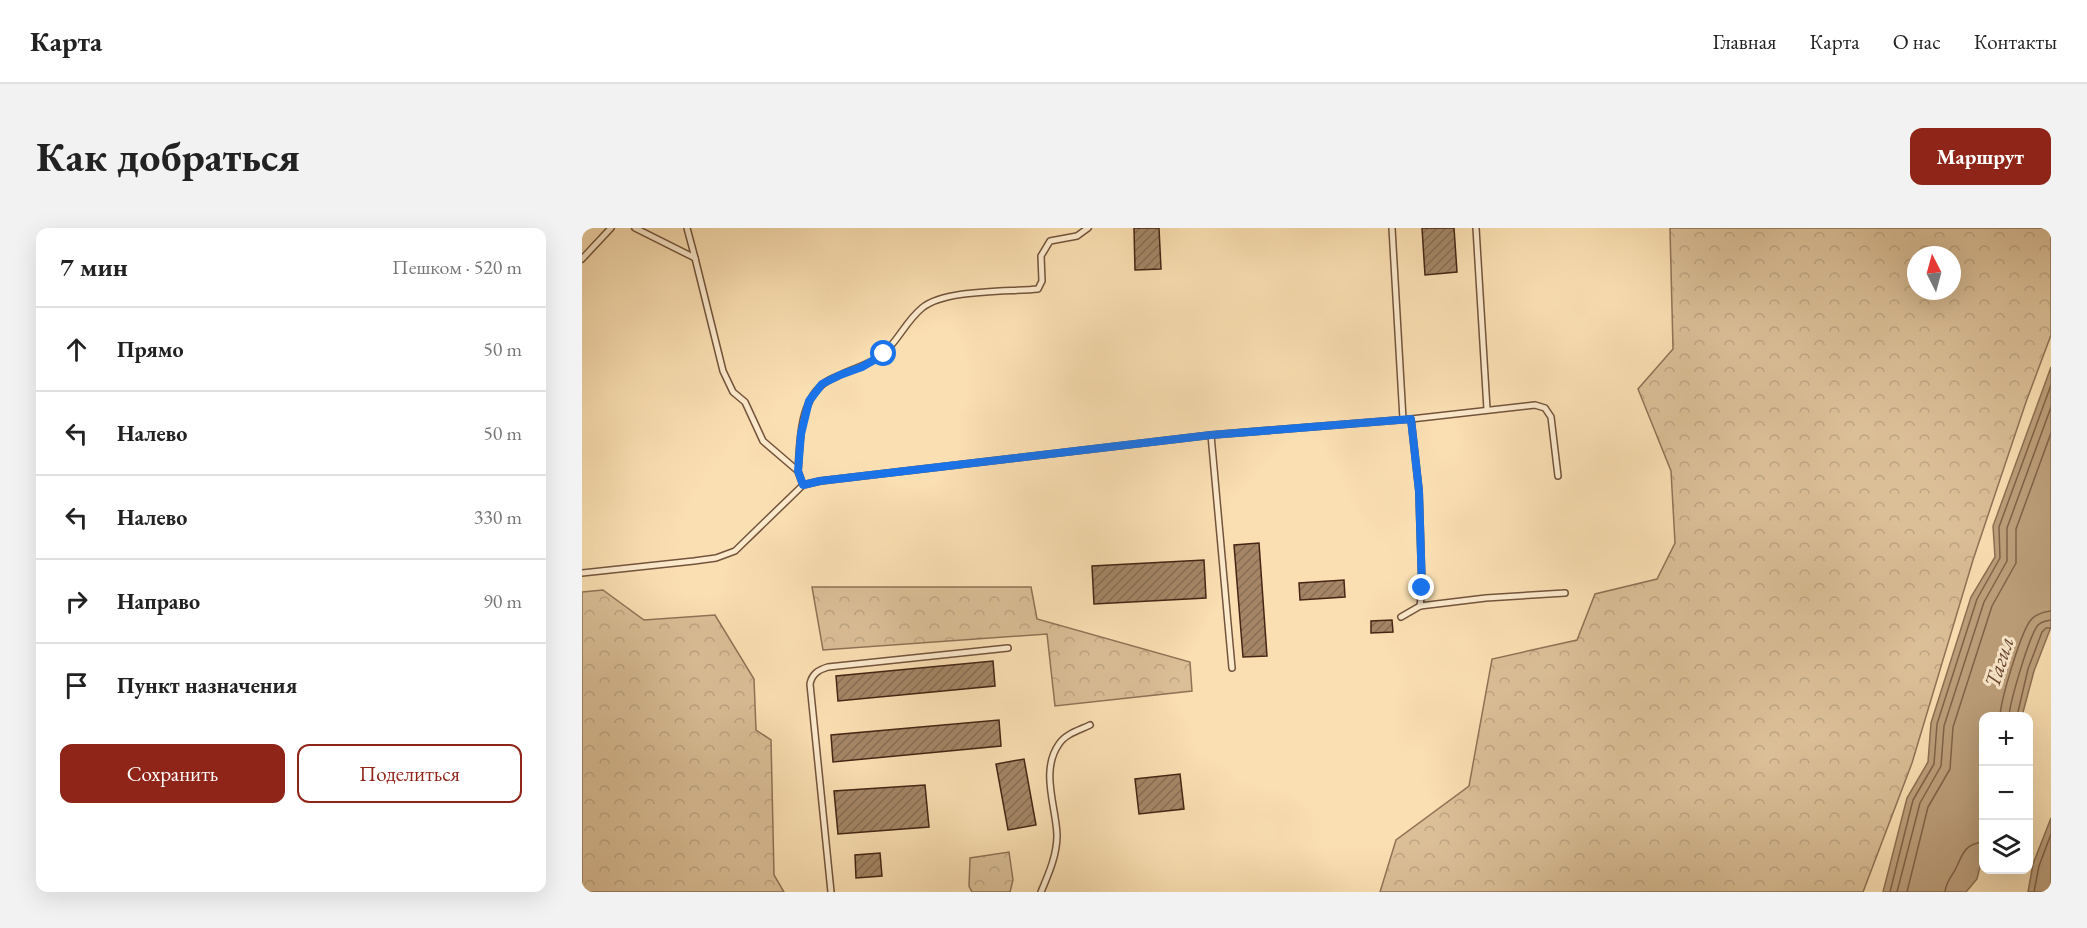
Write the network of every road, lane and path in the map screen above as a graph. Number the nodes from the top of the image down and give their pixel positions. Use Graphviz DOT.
graph roads {
  1 [pos="611,228"];
  2 [pos="635,228"];
  3 [pos="687,228"];
  4 [pos="1088,228"];
  5 [pos="1392,228"];
  6 [pos="1476,228"];
  7 [pos="695,258"];
  8 [pos="582,259"];
  9 [pos="1487,409"];
  10 [pos="1403,419"];
  11 [pos="1411,419"];
  12 [pos="1211,435"];
  13 [pos="798,471"];
  14 [pos="1558,476"];
  15 [pos="803,485"];
  16 [pos="582,573"];
  17 [pos="1565,593"];
  18 [pos="1420,606"];
  19 [pos="1401,617"];
  20 [pos="1008,648"];
  21 [pos="1232,668"];
  22 [pos="1090,725"];
  23 [pos="831,892"];
  24 [pos="1041,892"];
  1 -- 8 [label="lane"];
  2 -- 7 [label="lane"];
  3 -- 7 [label="lane"];
  4 -- 13 [label="lane"];
  5 -- 10 [label="lane"];
  6 -- 9 [label="lane"];
  7 -- 13 [label="lane"];
  9 -- 11 [label="lane"];
  9 -- 14 [label="lane"];
  10 -- 11 [label="lane"];
  10 -- 12 [label="lane"];
  11 -- 18 [label="lane"];
  12 -- 15 [label="lane"];
  12 -- 21 [label="lane"];
  13 -- 15 [label="lane"];
  15 -- 16 [label="lane"];
  17 -- 18 [label="lane"];
  18 -- 19 [label="lane"];
  20 -- 23 [label="lane"];
  22 -- 24 [label="lane"];
}
